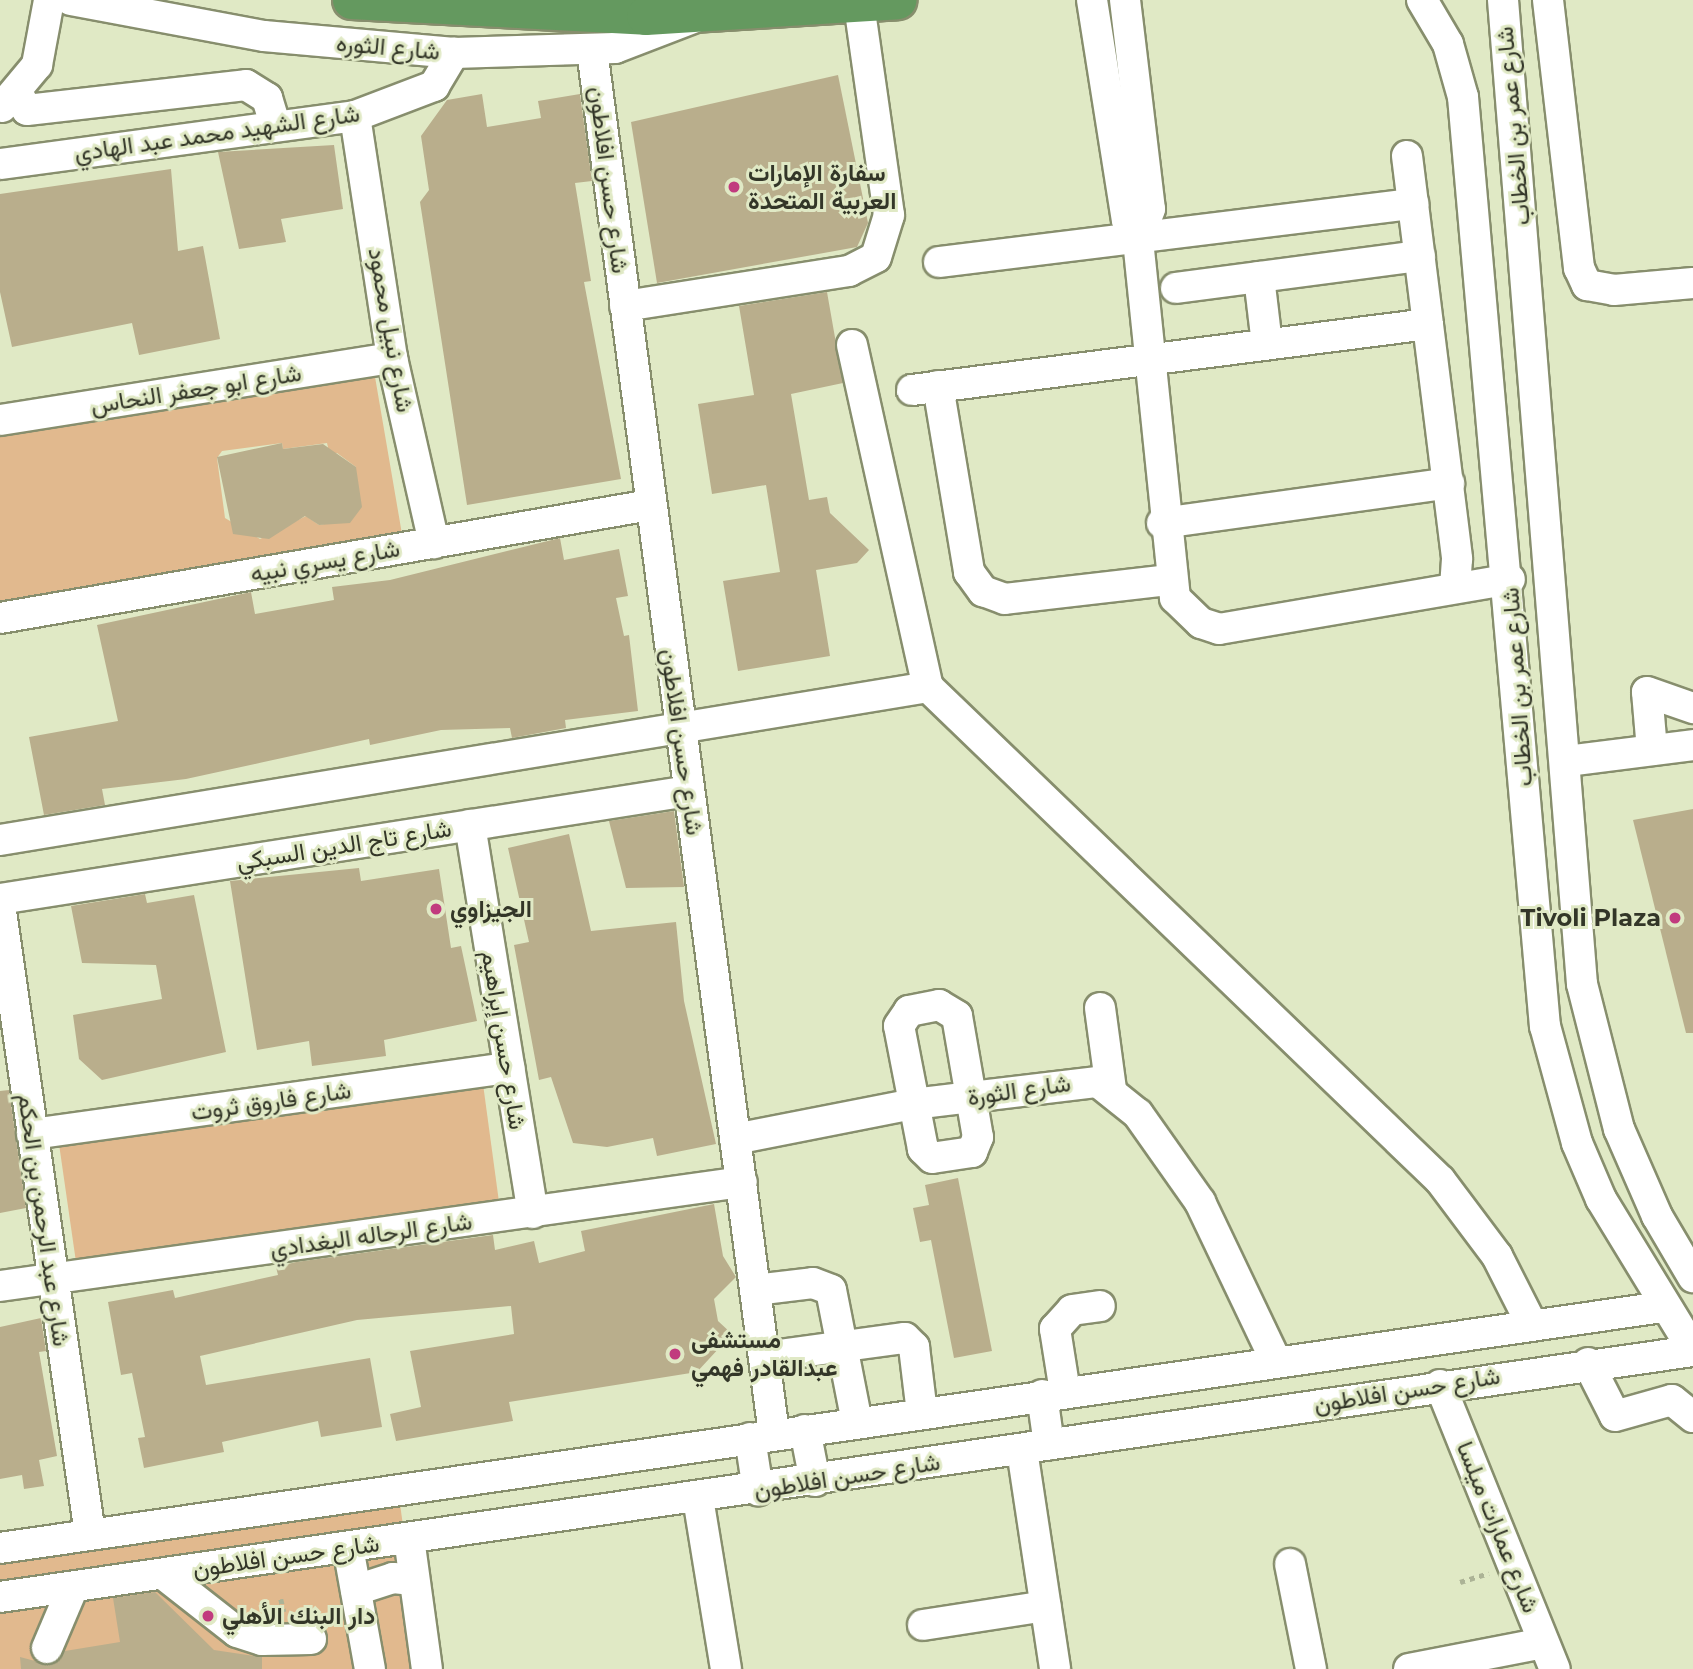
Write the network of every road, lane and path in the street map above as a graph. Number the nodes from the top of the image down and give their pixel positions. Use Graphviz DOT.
graph roads {
  1 [pos="49,0"];
  2 [pos="71,0"];
  3 [pos="352,0"];
  4 [pos="897,0"];
  5 [pos="1091,0"];
  6 [pos="1125,0"];
  7 [pos="1548,0"];
  8 [pos="1502,1"];
  9 [pos="859,5"];
  10 [pos="1433,6"];
  11 [pos="701,15"];
  12 [pos="592,50"];
  13 [pos="454,53"];
  14 [pos="9,101"];
  15 [pos="355,116"];
  16 [pos="275,124"];
  17 [pos="1407,156"];
  18 [pos="0,164"];
  19 [pos="1413,204"];
  20 [pos="1138,240"];
  21 [pos="1420,256"];
  22 [pos="939,262"];
  23 [pos="1259,277"];
  24 [pos="1693,282"];
  25 [pos="1176,288"];
  26 [pos="625,306"];
  27 [pos="1428,324"];
  28 [pos="1267,344"];
  29 [pos="852,345"];
  30 [pos="392,358"];
  31 [pos="1148,359"];
  32 [pos="0,420"];
  33 [pos="1449,483"];
  34 [pos="650,505"];
  35 [pos="1162,523"];
  36 [pos="434,542"];
  37 [pos="1510,579"];
  38 [pos="1168,580"];
  39 [pos="1455,588"];
  40 [pos="0,618"];
  41 [pos="928,687"];
  42 [pos="1693,708"];
  43 [pos="681,729"];
  44 [pos="1693,745"];
  45 [pos="1652,750"];
  46 [pos="1567,761"];
  47 [pos="689,791"];
  48 [pos="470,825"];
  49 [pos="0,840"];
  50 [pos="0,901"];
  51 [pos="1100,1007"];
  52 [pos="509,1068"];
  53 [pos="1111,1089"];
  54 [pos="972,1097"];
  55 [pos="913,1104"];
  56 [pos="32,1134"];
  57 [pos="735,1139"];
  58 [pos="742,1182"];
  59 [pos="533,1213"];
  60 [pos="1693,1277"];
  61 [pos="50,1279"];
  62 [pos="0,1286"];
  63 [pos="755,1290"];
  64 [pos="1100,1306"];
  65 [pos="1662,1307"];
  66 [pos="1531,1323"];
  67 [pos="844,1346"];
  68 [pos="1693,1350"];
  69 [pos="764,1357"];
  70 [pos="1276,1361"];
  71 [pos="1588,1363"];
  72 [pos="1440,1385"];
  73 [pos="1053,1393"];
  74 [pos="922,1413"];
  75 [pos="1693,1417"];
  76 [pos="857,1422"];
  77 [pos="805,1430"];
  78 [pos="762,1436"];
  79 [pos="1036,1448"];
  80 [pos="815,1482"];
  81 [pos="758,1490"];
  82 [pos="698,1498"];
  83 [pos="90,1535"];
  84 [pos="409,1538"];
  85 [pos="348,1547"];
  86 [pos="0,1548"];
  87 [pos="1290,1564"];
  88 [pos="163,1574"];
  89 [pos="413,1580"];
  90 [pos="73,1587"];
  91 [pos="356,1590"];
  92 [pos="0,1597"];
  93 [pos="1046,1606"];
  94 [pos="923,1625"];
  95 [pos="311,1639"];
  96 [pos="47,1648"];
  97 [pos="1550,1656"];
  98 [pos="369,1669"];
  99 [pos="427,1669"];
  100 [pos="726,1669"];
  101 [pos="1055,1669"];
  102 [pos="1311,1669"];
  103 [pos="1409,1669"];
  1 -- 14 [label="street"];
  2 -- 13 [label="street, شارع الثوره"];
  3 -- 11 [label="highway, شارع الثوره"];
  4 -- 9 [label="highway, شارع الثوره"];
  5 -- 20 [label="street"];
  6 -- 20 [label="street"];
  7 -- 24 [label="street"];
  8 -- 46 [label="street, شارع عمر بن الخطاب"];
  9 -- 11 [label="highway, شارع الثوره"];
  9 -- 26 [label="street"];
  10 -- 37 [label="street, شارع عمر بن الخطاب"];
  11 -- 12 [label="street, شارع الثوره"];
  12 -- 13 [label="street, شارع الثوره"];
  12 -- 26 [label="street, شارع حسن افلاطون"];
  13 -- 15 [label="street, شارع الشهيد محمد عبد الهادي"];
  14 -- 16 [label="street"];
  15 -- 16 [label="street, شارع الشهيد محمد عبد الهادي"];
  15 -- 30 [label="street, شارع نبيل محمود"];
  16 -- 18 [label="street, شارع الشهيد محمد عبد الهادي"];
  17 -- 19 [label="street"];
  19 -- 20 [label="street"];
  19 -- 21 [label="street"];
  20 -- 22 [label="street"];
  20 -- 31 [label="street"];
  21 -- 23 [label="street"];
  21 -- 27 [label="street"];
  23 -- 25 [label="street"];
  23 -- 28 [label="street"];
  26 -- 34 [label="street, شارع حسن افلاطون"];
  27 -- 28 [label="street"];
  27 -- 33 [label="street"];
  28 -- 31 [label="street"];
  29 -- 41 [label="street"];
  30 -- 32 [label="street, شارع ابو جعفر النحاس"];
  30 -- 36 [label="street, شارع نبيل محمود"];
  31 -- 35 [label="street"];
  31 -- 38 [label="street"];
  33 -- 35 [label="street"];
  33 -- 39 [label="street"];
  34 -- 36 [label="street, شارع يسري نبيه"];
  34 -- 43 [label="street, شارع حسن افلاطون"];
  35 -- 38 [label="street"];
  36 -- 40 [label="street, شارع يسري نبيه"];
  37 -- 39 [label="street"];
  37 -- 65 [label="street, شارع عمر بن الخطاب"];
  38 -- 39 [label="street"];
  41 -- 43 [label="street"];
  41 -- 66 [label="street"];
  42 -- 45 [label="street"];
  43 -- 47 [label="street, شارع حسن افلاطون"];
  43 -- 49 [label="street"];
  44 -- 45 [label="street"];
  45 -- 46 [label="street"];
  46 -- 60 [label="street, شارع عمر بن الخطاب"];
  47 -- 48 [label="street, شارع تاج الدين السبكي"];
  47 -- 57 [label="street, شارع حسن افلاطون"];
  48 -- 50 [label="street, شارع تاج الدين السبكي"];
  48 -- 52 [label="street, شارع حسن إبراهيم"];
  50 -- 56 [label="street, شارع عبد الرحمن بن الحكم"];
  51 -- 53 [label="street"];
  52 -- 56 [label="street, شارع فاروق ثروت"];
  52 -- 59 [label="street, شارع حسن إبراهيم"];
  53 -- 54 [label="street, شارع الثورة"];
  53 -- 70 [label="street, شارع الثورة"];
  54 -- 55 [label="street, شارع الثورة"];
  54 -- 55 [label="street"];
  54 -- 55 [label="street"];
  55 -- 57 [label="street, شارع الثورة"];
  56 -- 61 [label="street, شارع عبد الرحمن بن الحكم"];
  57 -- 58 [label="street, شارع حسن افلاطون"];
  58 -- 59 [label="street, شارع الرحاله البغدادي"];
  58 -- 63 [label="street, شارع حسن افلاطون"];
  59 -- 61 [label="street, شارع الرحاله البغدادي"];
  61 -- 62 [label="street, شارع الرحاله البغدادي"];
  61 -- 83 [label="street, شارع عبد الرحمن بن الحكم"];
  63 -- 67 [label="street"];
  63 -- 69 [label="street, شارع حسن افلاطون"];
  64 -- 73 [label="street"];
  65 -- 66 [label="street, شارع حسن افلاطون"];
  65 -- 68 [label="street, شارع عمر بن الخطاب"];
  66 -- 70 [label="street, شارع حسن افلاطون"];
  67 -- 69 [label="street"];
  67 -- 74 [label="street"];
  67 -- 76 [label="street"];
  68 -- 71 [label="street, شارع حسن افلاطون"];
  69 -- 78 [label="street, شارع حسن افلاطون"];
  70 -- 73 [label="street, شارع حسن افلاطون"];
  71 -- 72 [label="street, شارع حسن افلاطون"];
  71 -- 75 [label="street"];
  72 -- 79 [label="street, شارع حسن افلاطون"];
  72 -- 97 [label="street, شارع عمارات ميلسا"];
  73 -- 74 [label="street, شارع حسن افلاطون"];
  73 -- 79 [label="street"];
  74 -- 76 [label="street, شارع حسن افلاطون"];
  76 -- 77 [label="street, شارع حسن افلاطون"];
  77 -- 78 [label="street, شارع حسن افلاطون"];
  77 -- 80 [label="street"];
  78 -- 81 [label="street"];
  78 -- 83 [label="street, شارع حسن افلاطون"];
  79 -- 80 [label="street, شارع حسن افلاطون"];
  79 -- 93 [label="street"];
  80 -- 81 [label="street, شارع حسن افلاطون"];
  81 -- 82 [label="street, شارع حسن افلاطون"];
  82 -- 84 [label="street, شارع حسن افلاطون"];
  82 -- 100 [label="street"];
  83 -- 86 [label="street, شارع حسن افلاطون"];
  84 -- 85 [label="street, شارع حسن افلاطون"];
  84 -- 89 [label="street"];
  85 -- 88 [label="street, شارع حسن افلاطون"];
  85 -- 91 [label="street"];
  87 -- 102 [label="street"];
  88 -- 90 [label="street, شارع حسن افلاطون"];
  88 -- 95 [label="street"];
  89 -- 91 [label="street"];
  89 -- 99 [label="street"];
  90 -- 92 [label="street, شارع حسن افلاطون"];
  90 -- 96 [label="street"];
  91 -- 98 [label="street"];
  93 -- 94 [label="street"];
  93 -- 101 [label="street"];
  97 -- 103 [label="street"];
}
